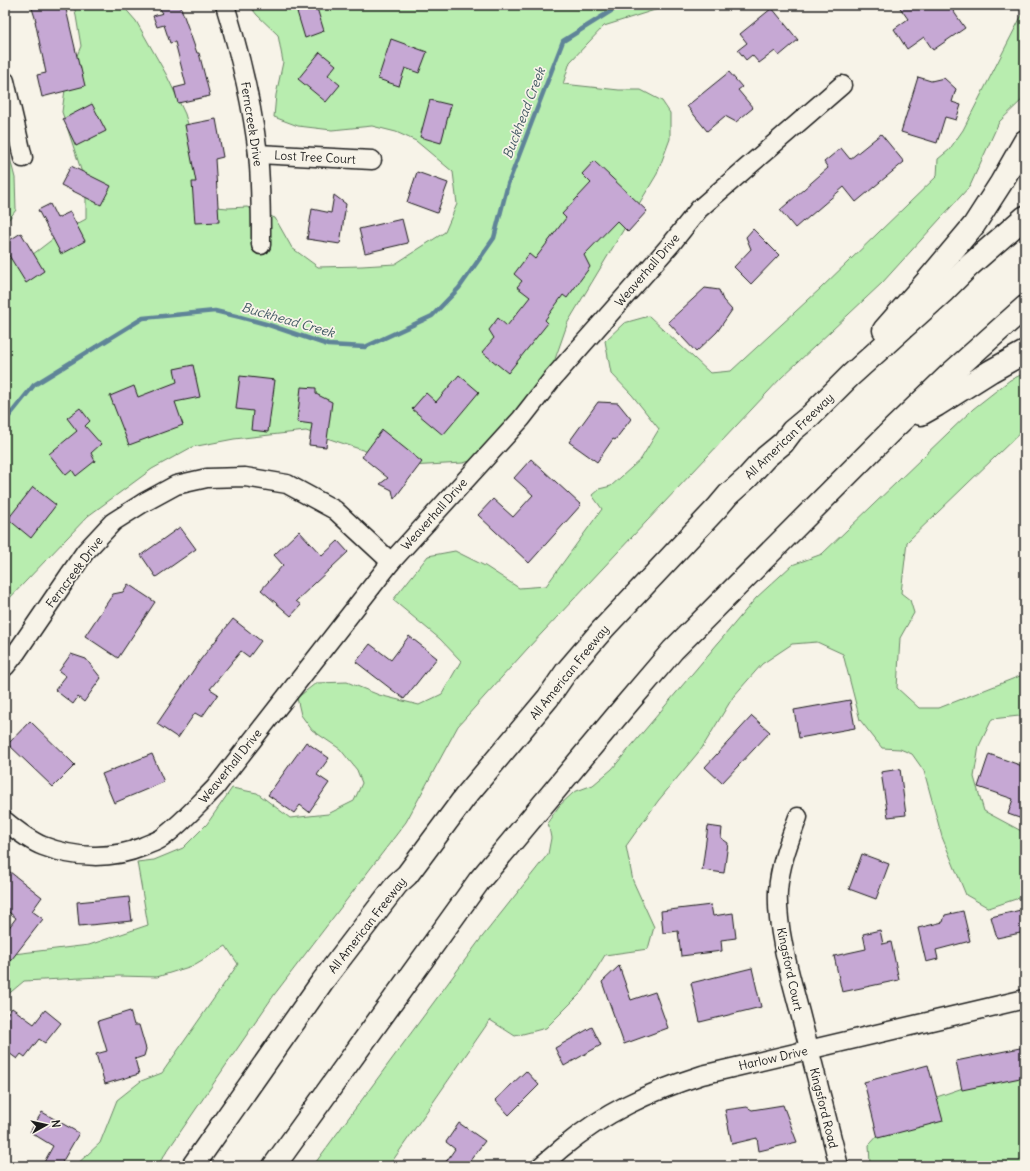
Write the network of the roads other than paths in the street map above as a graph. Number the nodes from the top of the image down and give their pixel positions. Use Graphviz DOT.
graph roads {
  1 [pos="225,5"];
  2 [pos="5,81"];
  3 [pos="842,86"];
  4 [pos="1025,140"];
  5 [pos="258,154"];
  6 [pos="23,158"];
  7 [pos="372,160"];
  8 [pos="1025,218"];
  9 [pos="261,245"];
  10 [pos="1025,307"];
  11 [pos="1025,352"];
  12 [pos="850,376"];
  13 [pos="893,429"];
  14 [pos="391,562"];
  15 [pos="5,667"];
  16 [pos="798,818"];
  17 [pos="5,821"];
  18 [pos="1025,999"];
  19 [pos="809,1050"];
  20 [pos="193,1166"];
  21 [pos="274,1166"];
  22 [pos="541,1166"];
  23 [pos="839,1166"];
  1 -- 5 [label="street, Ferncreek Drive"];
  2 -- 6 [label="street"];
  3 -- 14 [label="street, Weaverhall Drive"];
  4 -- 12 [label="highway"];
  5 -- 7 [label="street, Lost Tree Court"];
  5 -- 9 [label="street, Ferncreek Drive"];
  8 -- 12 [label="highway, All American Freeway"];
  10 -- 13 [label="highway"];
  11 -- 13 [label="highway"];
  12 -- 20 [label="highway, All American Freeway"];
  13 -- 21 [label="highway"];
  14 -- 15 [label="street, Ferncreek Drive"];
  14 -- 17 [label="street, Weaverhall Drive"];
  16 -- 19 [label="street, Kingsford Court"];
  18 -- 19 [label="street, Harlow Drive"];
  19 -- 22 [label="street, Harlow Drive"];
  19 -- 23 [label="street, Kingsford Road"];
}
